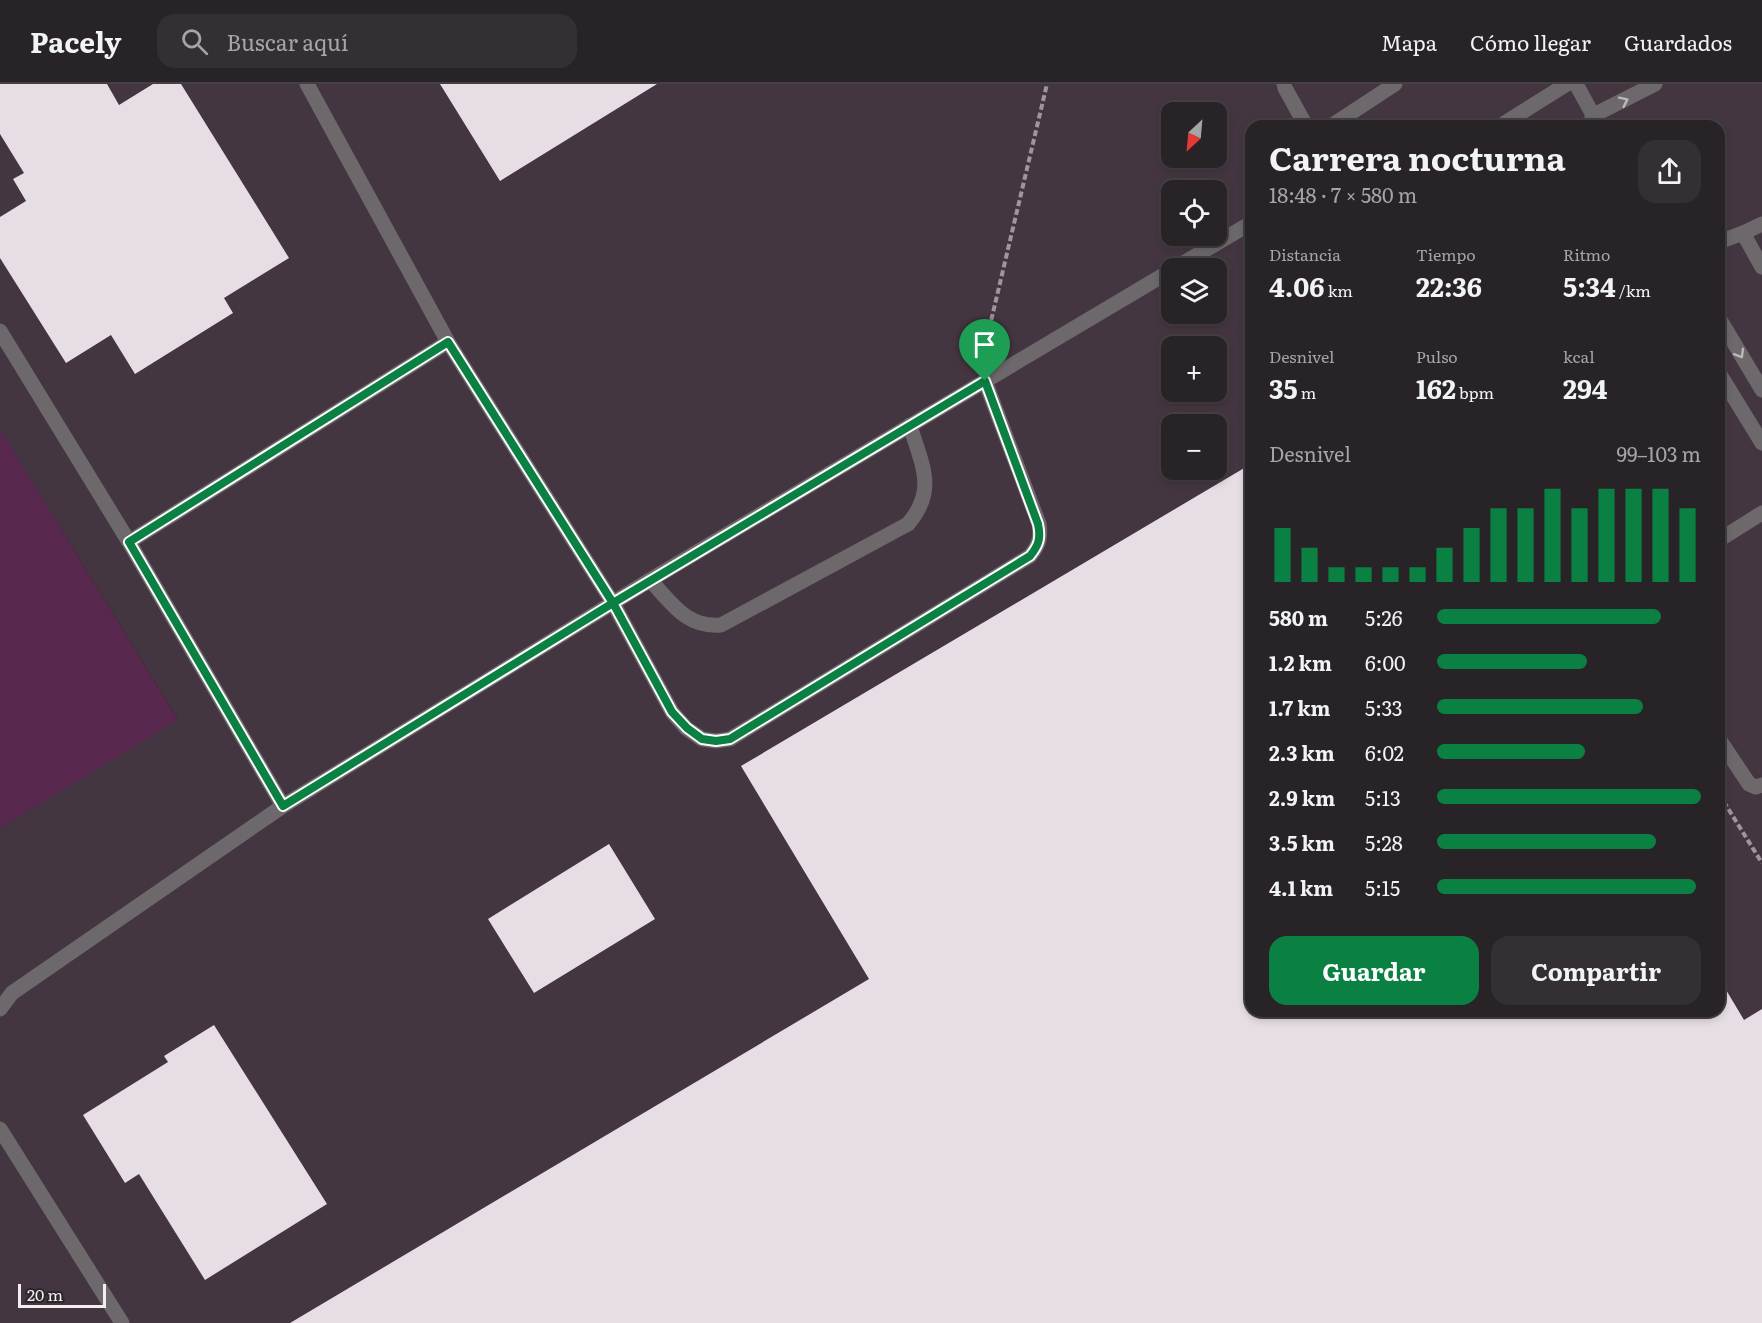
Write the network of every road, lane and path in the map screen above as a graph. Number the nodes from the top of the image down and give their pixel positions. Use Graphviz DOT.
graph roads {
  1 [pos="307,84"];
  2 [pos="1047,84"];
  3 [pos="1284,84"];
  4 [pos="1395,84"];
  5 [pos="1567,84"];
  6 [pos="1576,84"];
  7 [pos="1655,84"];
  8 [pos="1303,120"];
  9 [pos="1340,120"];
  10 [pos="1510,120"];
  11 [pos="1595,120"];
  12 [pos="1598,120"];
  13 [pos="1762,224"];
  14 [pos="1245,227"];
  15 [pos="1743,233"];
  16 [pos="1725,240"];
  17 [pos="1192,258"];
  18 [pos="1762,267"];
  19 [pos="1161,276"];
  20 [pos="1725,328"];
  21 [pos="0,331"];
  22 [pos="448,342"];
  23 [pos="985,381"];
  24 [pos="1725,384"];
  25 [pos="1762,390"];
  26 [pos="910,425"];
  27 [pos="1762,443"];
  28 [pos="1762,513"];
  29 [pos="1725,536"];
  30 [pos="129,542"];
  31 [pos="650,580"];
  32 [pos="613,603"];
  33 [pos="1725,748"];
  34 [pos="1762,785"];
  35 [pos="1725,804"];
  36 [pos="283,806"];
  37 [pos="1762,863"];
  38 [pos="0,1009"];
  39 [pos="0,1129"];
  40 [pos="122,1323"];
  1 -- 22 [label="lane"];
  2 -- 23 [label="path"];
  3 -- 8 [label="lane"];
  4 -- 9 [label="lane"];
  5 -- 10 [label="lane"];
  6 -- 11 [label="lane"];
  12 -- 7 [label="lane, one-way"];
  13 -- 15 [label="lane"];
  14 -- 17 [label="lane"];
  15 -- 16 [label="lane"];
  15 -- 18 [label="lane"];
  19 -- 23 [label="lane"];
  20 -- 25 [label="lane, one-way"];
  21 -- 30 [label="lane"];
  22 -- 30 [label="lane"];
  22 -- 32 [label="lane"];
  23 -- 26 [label="lane"];
  23 -- 32 [label="lane"];
  24 -- 27 [label="lane"];
  26 -- 31 [label="lane"];
  26 -- 31 [label="lane"];
  28 -- 29 [label="lane"];
  30 -- 36 [label="lane"];
  31 -- 32 [label="lane"];
  32 -- 36 [label="lane"];
  33 -- 34 [label="lane"];
  35 -- 37 [label="path"];
  36 -- 38 [label="lane"];
  39 -- 40 [label="lane"];
}
